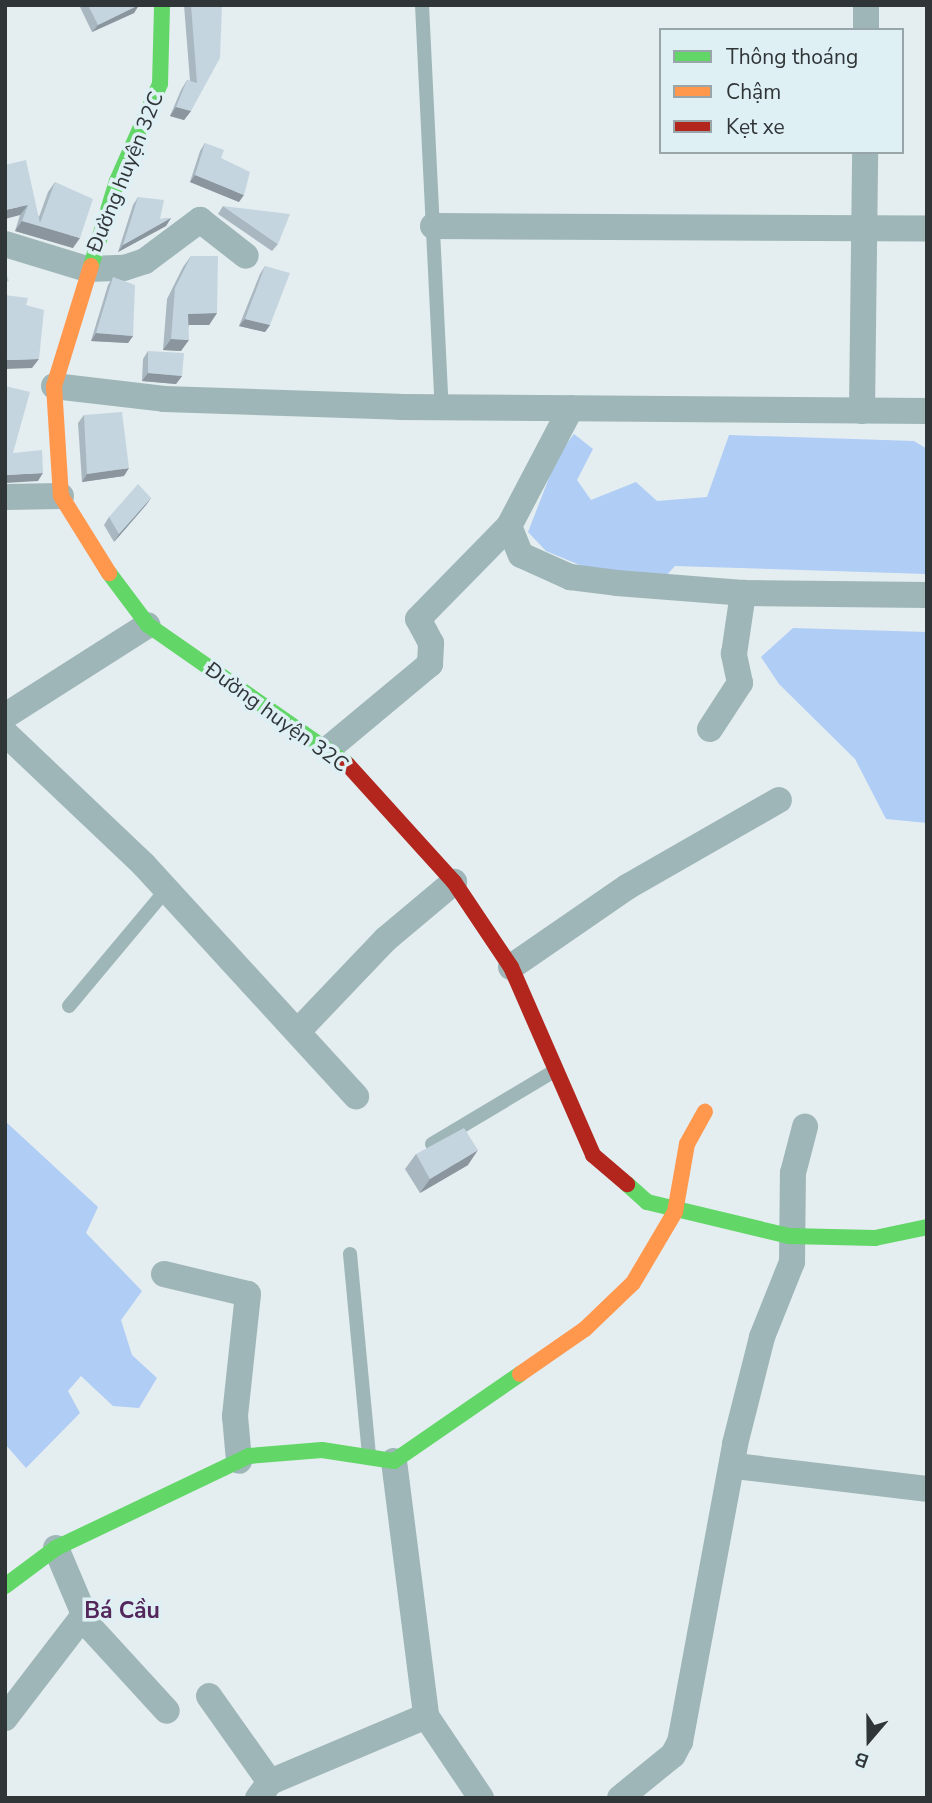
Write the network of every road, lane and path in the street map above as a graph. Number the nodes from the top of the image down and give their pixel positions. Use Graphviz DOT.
graph roads {
  1 [pos="162,5"];
  2 [pos="422,5"];
  3 [pos="866,5"];
  4 [pos="866,28"];
  5 [pos="865,154"];
  6 [pos="433,226"];
  7 [pos="864,229"];
  8 [pos="927,229"];
  9 [pos="5,244"];
  10 [pos="246,256"];
  11 [pos="87,270"];
  12 [pos="54,386"];
  13 [pos="442,407"];
  14 [pos="571,408"];
  15 [pos="862,411"];
  16 [pos="927,411"];
  17 [pos="61,496"];
  18 [pos="5,497"];
  19 [pos="509,526"];
  20 [pos="743,593"];
  21 [pos="927,595"];
  22 [pos="148,625"];
  23 [pos="5,716"];
  24 [pos="710,729"];
  25 [pos="5,733"];
  26 [pos="328,749"];
  27 [pos="779,800"];
  28 [pos="454,882"];
  29 [pos="167,889"];
  30 [pos="511,967"];
  31 [pos="69,1006"];
  32 [pos="300,1029"];
  33 [pos="553,1072"];
  34 [pos="356,1096"];
  35 [pos="705,1112"];
  36 [pos="805,1127"];
  37 [pos="432,1144"];
  38 [pos="675,1212"];
  39 [pos="927,1227"];
  40 [pos="789,1236"];
  41 [pos="350,1254"];
  42 [pos="164,1274"];
  43 [pos="381,1459"];
  44 [pos="239,1461"];
  45 [pos="735,1466"];
  46 [pos="927,1489"];
  47 [pos="56,1548"];
  48 [pos="5,1586"];
  49 [pos="84,1615"];
  50 [pos="209,1696"];
  51 [pos="167,1712"];
  52 [pos="426,1716"];
  53 [pos="5,1718"];
  54 [pos="264,1790"];
  55 [pos="481,1798"];
  56 [pos="620,1798"];
  1 -- 11 [label="street, Đường huyện 32C"];
  2 -- 6 [label="lane"];
  3 -- 4 [label="street"];
  5 -- 7 [label="street"];
  6 -- 7 [label="street"];
  6 -- 13 [label="lane"];
  7 -- 8 [label="street"];
  7 -- 15 [label="street"];
  9 -- 11 [label="street"];
  10 -- 11 [label="street"];
  11 -- 12 [label="street, Đường huyện 32C"];
  12 -- 13 [label="street"];
  12 -- 17 [label="street, Đường huyện 32C"];
  13 -- 14 [label="street"];
  14 -- 15 [label="street"];
  14 -- 19 [label="street"];
  15 -- 16 [label="street"];
  17 -- 18 [label="street"];
  17 -- 22 [label="street, Đường huyện 32C"];
  19 -- 20 [label="street"];
  19 -- 26 [label="street"];
  20 -- 21 [label="street"];
  20 -- 24 [label="street"];
  22 -- 23 [label="street"];
  22 -- 26 [label="street, Đường huyện 32C"];
  25 -- 29 [label="street"];
  26 -- 28 [label="street, Đường huyện 32C"];
  27 -- 30 [label="street"];
  28 -- 30 [label="street, Đường huyện 32C"];
  28 -- 32 [label="street"];
  29 -- 31 [label="lane"];
  29 -- 32 [label="street"];
  30 -- 33 [label="street, Đường huyện 32C"];
  32 -- 34 [label="street"];
  33 -- 37 [label="lane"];
  33 -- 38 [label="street, Đường huyện 32C"];
  35 -- 38 [label="street"];
  36 -- 40 [label="street"];
  38 -- 40 [label="street, Đường huyện 32C"];
  38 -- 43 [label="street"];
  39 -- 40 [label="street, Đường huyện 32C"];
  40 -- 45 [label="street"];
  41 -- 43 [label="lane"];
  42 -- 44 [label="street"];
  43 -- 44 [label="street"];
  43 -- 52 [label="street"];
  44 -- 47 [label="street"];
  45 -- 46 [label="street"];
  45 -- 56 [label="street"];
  47 -- 48 [label="street"];
  47 -- 49 [label="street"];
  49 -- 51 [label="street"];
  49 -- 53 [label="street"];
  50 -- 54 [label="street"];
  52 -- 54 [label="street"];
  52 -- 55 [label="street"];
}
